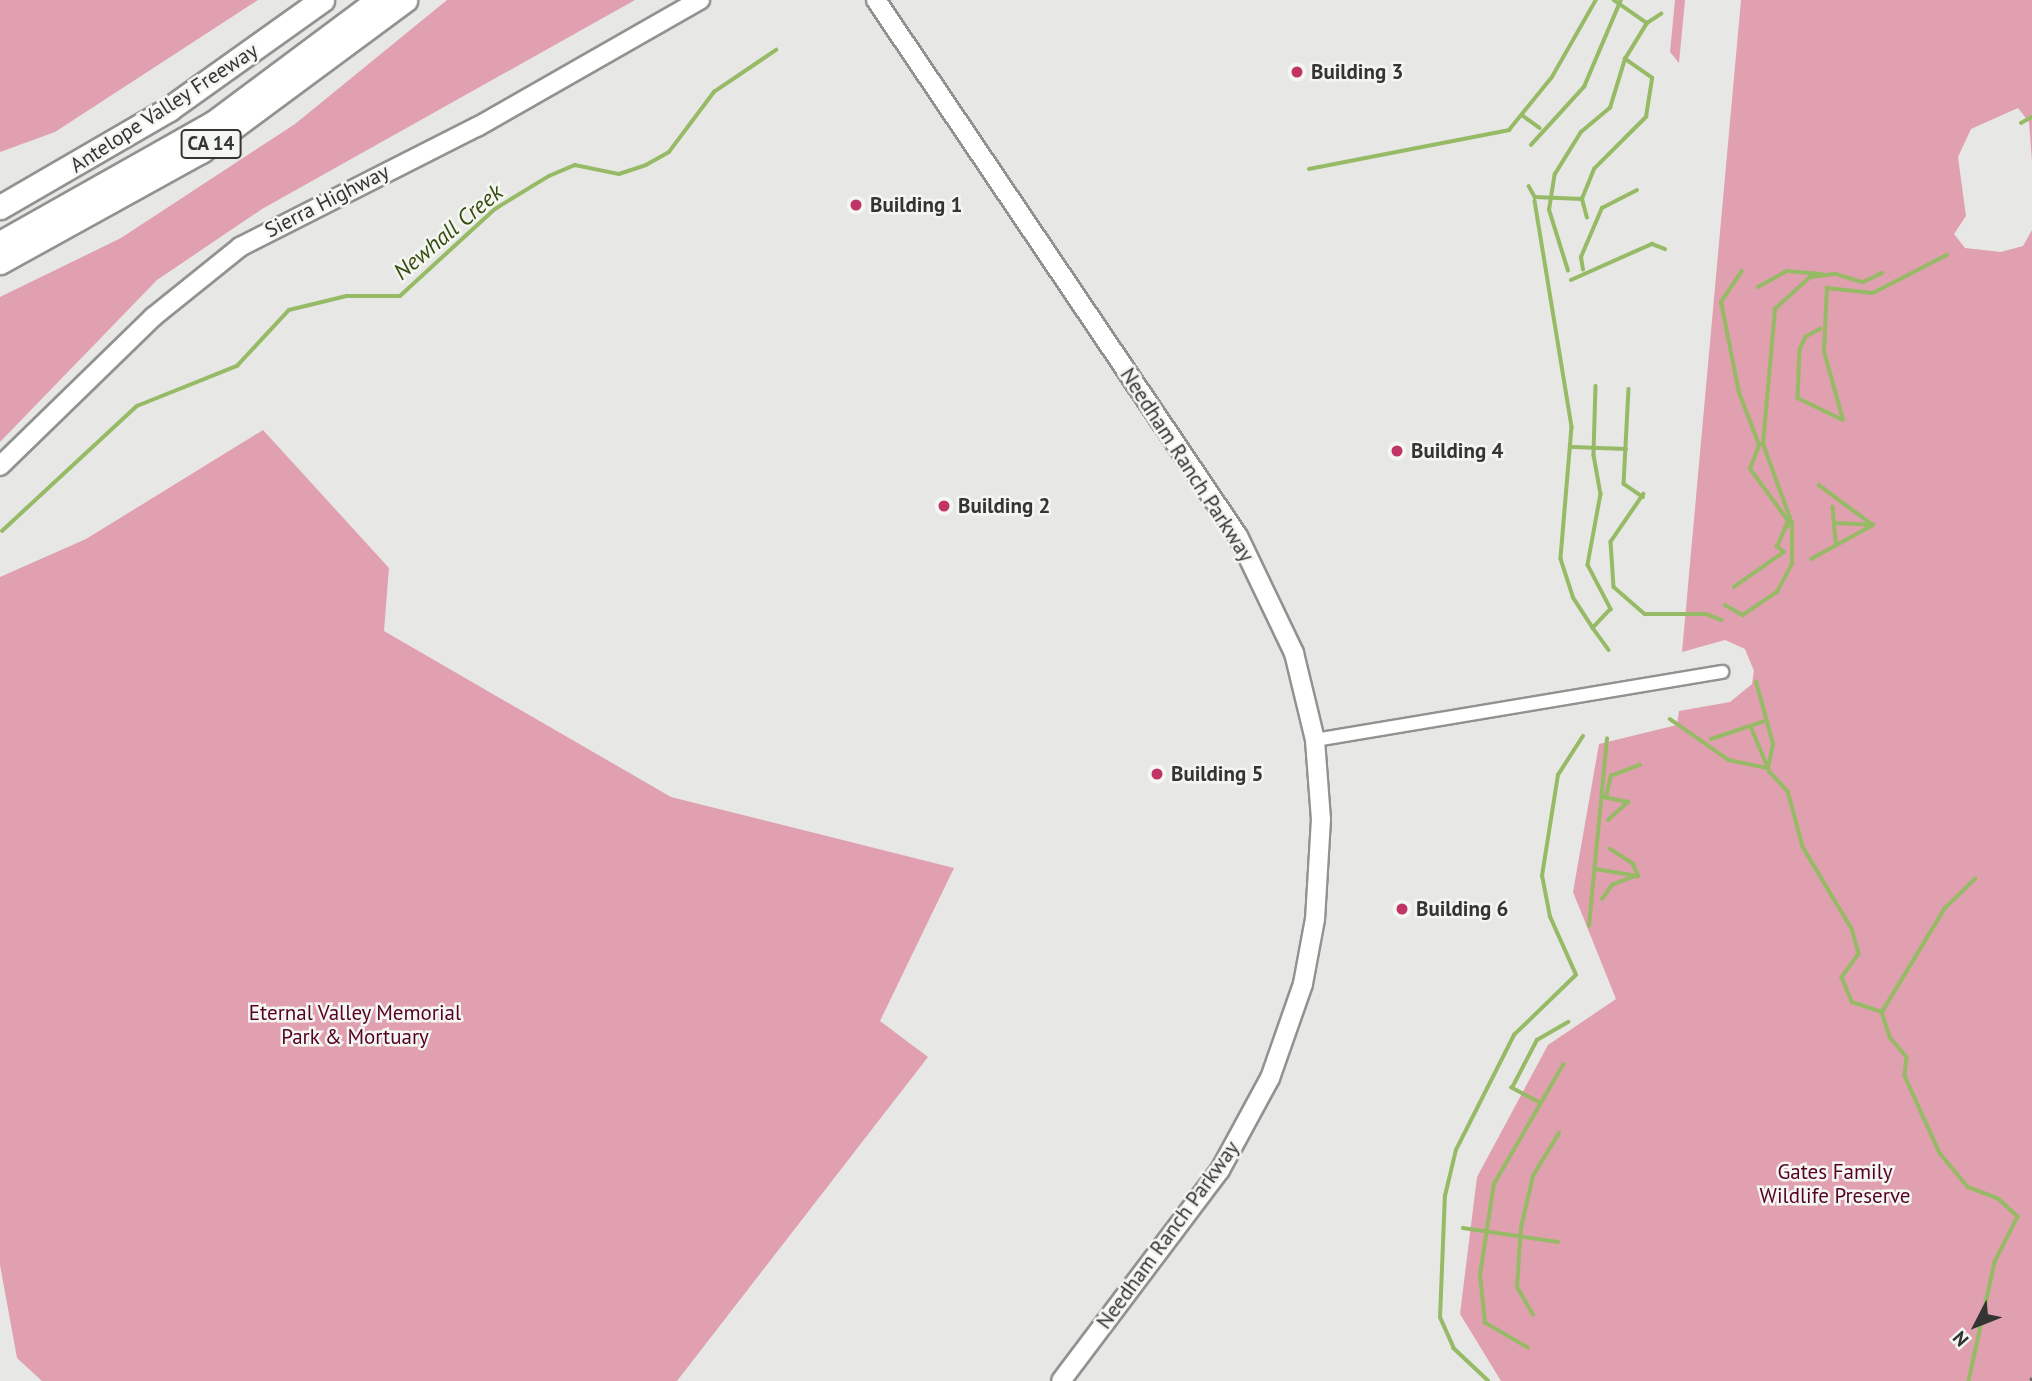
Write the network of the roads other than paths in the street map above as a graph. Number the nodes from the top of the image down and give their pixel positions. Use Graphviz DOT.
graph roads {
  1 [pos="322,0"];
  2 [pos="358,0"];
  3 [pos="378,0"];
  4 [pos="405,0"];
  5 [pos="699,0"];
  6 [pos="876,0"];
  7 [pos="0,207"];
  8 [pos="0,228"];
  9 [pos="0,243"];
  10 [pos="0,262"];
  11 [pos="0,466"];
  12 [pos="1722,673"];
  13 [pos="1315,740"];
  14 [pos="1061,1381"];
  1 -- 7 [label="highway, Antelope Valley Freeway / CA 14"];
  2 -- 8 [label="highway"];
  3 -- 9 [label="highway"];
  4 -- 10 [label="highway, CA 14"];
  5 -- 11 [label="street, Sierra Highway"];
  6 -- 13 [label="street, Needham Ranch Parkway"];
  12 -- 13 [label="street"];
  13 -- 14 [label="street, Needham Ranch Parkway"];
}
